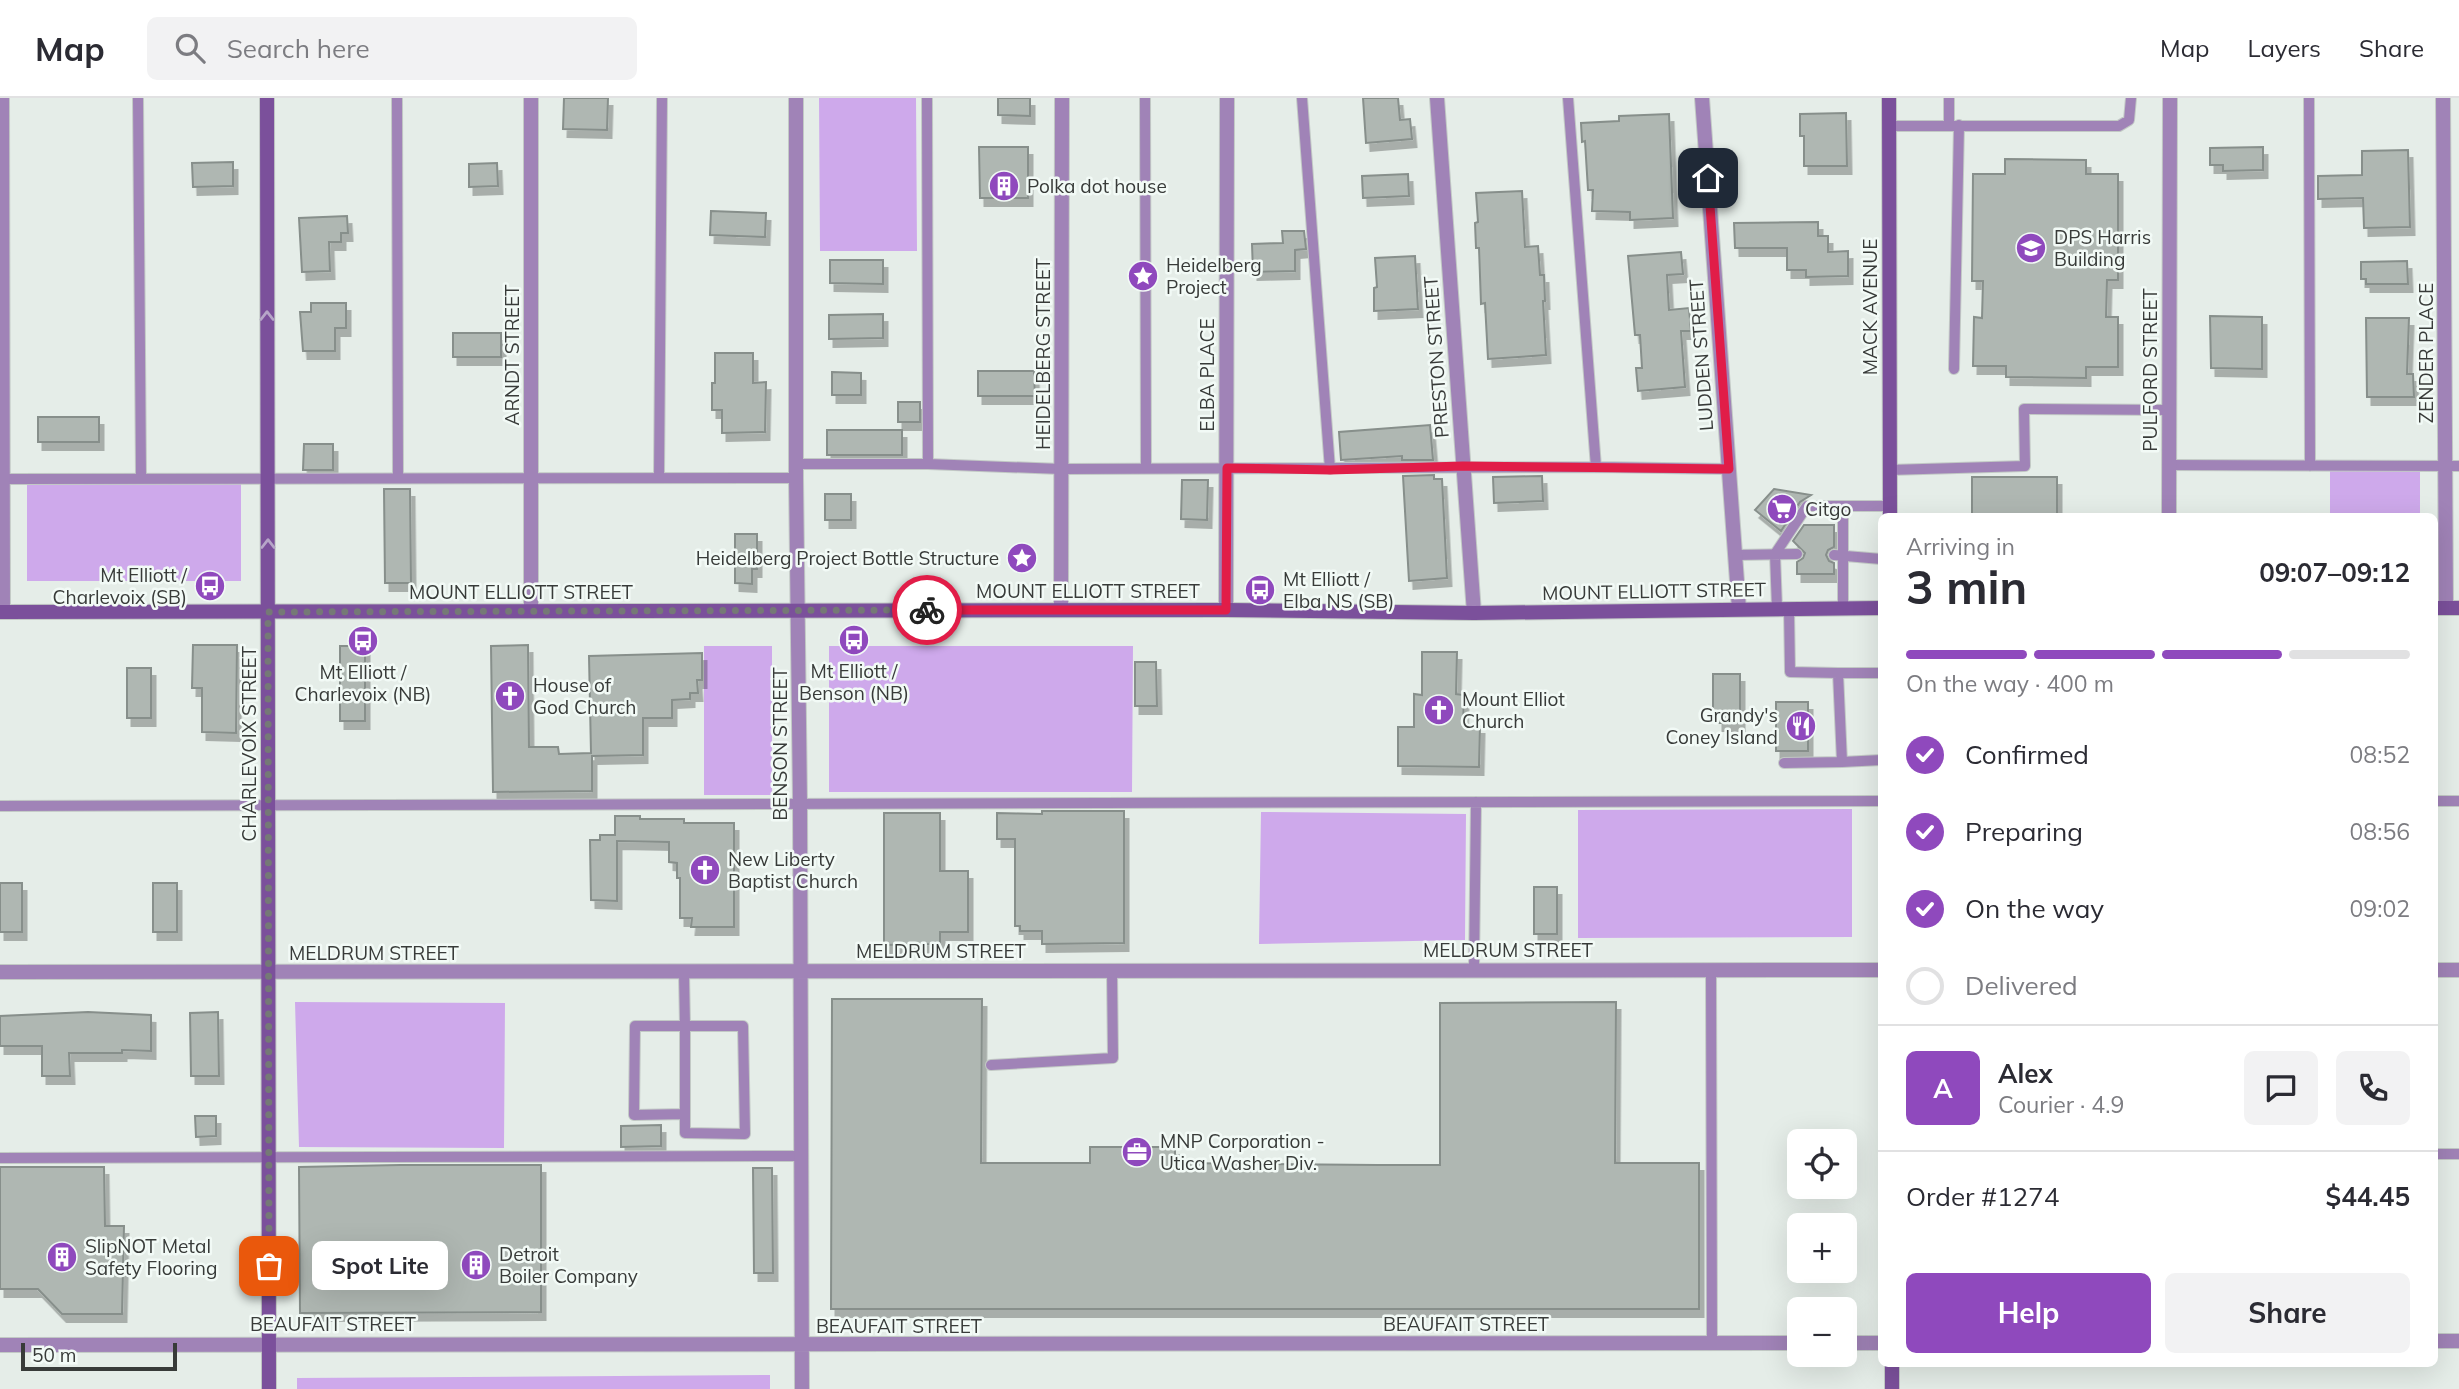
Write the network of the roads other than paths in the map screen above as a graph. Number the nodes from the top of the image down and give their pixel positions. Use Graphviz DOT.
graph roads {
  1 [pos="2,98"];
  2 [pos="138,98"];
  3 [pos="267,98"];
  4 [pos="397,98"];
  5 [pos="531,98"];
  6 [pos="662,98"];
  7 [pos="796,98"];
  8 [pos="927,98"];
  9 [pos="1062,98"];
  10 [pos="1145,98"];
  11 [pos="1227,98"];
  12 [pos="1302,98"];
  13 [pos="1437,98"];
  14 [pos="1568,98"];
  15 [pos="1702,98"];
  16 [pos="1889,98"];
  17 [pos="1949,98"];
  18 [pos="2131,98"];
  19 [pos="2170,98"];
  20 [pos="2309,98"];
  21 [pos="2443,98"];
  22 [pos="1954,125"];
  23 [pos="1889,126"];
  24 [pos="1954,369"];
  25 [pos="2169,410"];
  26 [pos="928,464"];
  27 [pos="2169,465"];
  28 [pos="1463,466"];
  29 [pos="2310,466"];
  30 [pos="2452,466"];
  31 [pos="1596,467"];
  32 [pos="1146,468"];
  33 [pos="1227,468"];
  34 [pos="1062,469"];
  35 [pos="1729,469"];
  36 [pos="1330,470"];
  37 [pos="1889,470"];
  38 [pos="796,471"];
  39 [pos="141,478"];
  40 [pos="268,478"];
  41 [pos="397,478"];
  42 [pos="531,478"];
  43 [pos="659,478"];
  44 [pos="1,479"];
  45 [pos="1843,506"];
  46 [pos="1890,511"];
  47 [pos="2169,513"];
  48 [pos="1775,554"];
  49 [pos="1797,554"];
  50 [pos="1735,555"];
  51 [pos="1838,555"];
  52 [pos="1878,559"];
  53 [pos="1783,608"];
  54 [pos="1843,608"];
  55 [pos="1878,608"];
  56 [pos="2446,608"];
  57 [pos="1739,609"];
  58 [pos="1061,610"];
  59 [pos="1226,610"];
  60 [pos="531,611"];
  61 [pos="798,611"];
  62 [pos="1,612"];
  63 [pos="268,612"];
  64 [pos="1474,613"];
  65 [pos="1838,673"];
  66 [pos="1878,673"];
  67 [pos="1878,760"];
  68 [pos="1842,762"];
  69 [pos="1784,763"];
  70 [pos="1878,801"];
  71 [pos="2438,801"];
  72 [pos="2459,801"];
  73 [pos="1476,802"];
  74 [pos="800,804"];
  75 [pos="268,806"];
  76 [pos="0,807"];
  77 [pos="1474,969"];
  78 [pos="800,970"];
  79 [pos="1112,970"];
  80 [pos="1711,970"];
  81 [pos="1878,970"];
  82 [pos="2438,970"];
  83 [pos="2459,970"];
  84 [pos="0,972"];
  85 [pos="269,972"];
  86 [pos="684,973"];
  87 [pos="685,1026"];
  88 [pos="991,1065"];
  89 [pos="685,1114"];
  90 [pos="2438,1154"];
  91 [pos="2459,1154"];
  92 [pos="801,1156"];
  93 [pos="268,1157"];
  94 [pos="0,1158"];
  95 [pos="2438,1341"];
  96 [pos="2459,1341"];
  97 [pos="1878,1342"];
  98 [pos="269,1343"];
  99 [pos="1712,1343"];
  100 [pos="1787,1343"];
  101 [pos="1857,1343"];
  102 [pos="0,1345"];
  103 [pos="801,1345"];
  104 [pos="1892,1367"];
  105 [pos="269,1389"];
  106 [pos="802,1389"];
  107 [pos="1892,1389"];
  1 -- 44 [label="street"];
  2 -- 39 [label="lane"];
  40 -- 3 [label="main road, CHARLEVOIX STREET, one-way"];
  4 -- 41 [label="lane"];
  5 -- 42 [label="street, ARNDT STREET"];
  6 -- 43 [label="lane"];
  7 -- 38 [label="street, BENSON STREET"];
  8 -- 26 [label="lane"];
  9 -- 34 [label="street, HEIDELBERG STREET"];
  10 -- 32 [label="lane"];
  11 -- 33 [label="street, ELBA PLACE"];
  12 -- 36 [label="lane"];
  13 -- 28 [label="street, PRESTON STREET"];
  14 -- 31 [label="lane"];
  15 -- 35 [label="street, LUDDEN STREET"];
  16 -- 23 [label="main road, MACK AVENUE"];
  17 -- 22 [label="lane"];
  18 -- 22 [label="lane"];
  19 -- 25 [label="street, PULFORD STREET"];
  20 -- 29 [label="lane"];
  21 -- 30 [label="street, ZENDER PLACE"];
  22 -- 23 [label="lane"];
  22 -- 24 [label="lane"];
  23 -- 37 [label="main road, MACK AVENUE"];
  25 -- 27 [label="street, PULFORD STREET"];
  25 -- 37 [label="lane"];
  26 -- 34 [label="lane"];
  26 -- 38 [label="lane"];
  27 -- 29 [label="lane"];
  27 -- 47 [label="street, PULFORD STREET"];
  28 -- 31 [label="lane"];
  28 -- 36 [label="lane"];
  28 -- 64 [label="street, PRESTON STREET"];
  29 -- 30 [label="lane"];
  30 -- 56 [label="street, ZENDER PLACE"];
  31 -- 35 [label="lane"];
  32 -- 33 [label="lane"];
  32 -- 34 [label="lane"];
  33 -- 36 [label="lane"];
  33 -- 59 [label="street, ELBA PLACE"];
  34 -- 58 [label="street, HEIDELBERG STREET"];
  35 -- 50 [label="street, LUDDEN STREET"];
  37 -- 46 [label="main road, MACK AVENUE"];
  38 -- 43 [label="lane"];
  38 -- 61 [label="street, BENSON STREET"];
  39 -- 40 [label="lane"];
  39 -- 44 [label="lane"];
  40 -- 41 [label="lane"];
  63 -- 40 [label="main road, CHARLEVOIX STREET, one-way"];
  41 -- 42 [label="lane"];
  42 -- 43 [label="lane"];
  42 -- 60 [label="street, ARNDT STREET"];
  44 -- 62 [label="street"];
  45 -- 46 [label="lane"];
  45 -- 48 [label="lane"];
  45 -- 51 [label="lane"];
  48 -- 49 [label="lane"];
  48 -- 50 [label="lane"];
  48 -- 53 [label="lane"];
  50 -- 57 [label="street, LUDDEN STREET"];
  51 -- 52 [label="lane"];
  51 -- 54 [label="lane"];
  53 -- 54 [label="main road, MOUNT ELLIOTT STREET"];
  53 -- 57 [label="main road, MOUNT ELLIOTT STREET"];
  53 -- 65 [label="lane"];
  54 -- 55 [label="main road, MOUNT ELLIOTT STREET"];
  57 -- 64 [label="main road, MOUNT ELLIOTT STREET"];
  58 -- 59 [label="main road, MOUNT ELLIOTT STREET"];
  58 -- 61 [label="main road, MOUNT ELLIOTT STREET"];
  59 -- 64 [label="main road, MOUNT ELLIOTT STREET"];
  60 -- 61 [label="main road, MOUNT ELLIOTT STREET"];
  60 -- 63 [label="main road, MOUNT ELLIOTT STREET"];
  61 -- 74 [label="street, BENSON STREET"];
  62 -- 63 [label="main road, MOUNT ELLIOTT STREET"];
  63 -- 75 [label="main road, CHARLEVOIX STREET"];
  65 -- 66 [label="lane"];
  65 -- 68 [label="lane"];
  67 -- 68 [label="lane"];
  68 -- 69 [label="lane"];
  70 -- 73 [label="lane"];
  71 -- 72 [label="lane"];
  73 -- 74 [label="lane"];
  73 -- 77 [label="lane"];
  74 -- 75 [label="lane"];
  74 -- 78 [label="street, BENSON STREET"];
  75 -- 76 [label="lane"];
  75 -- 85 [label="main road, CHARLEVOIX STREET"];
  77 -- 79 [label="street, MELDRUM STREET"];
  77 -- 80 [label="street, MELDRUM STREET"];
  78 -- 79 [label="street, MELDRUM STREET"];
  78 -- 86 [label="street, MELDRUM STREET"];
  78 -- 92 [label="street, BENSON STREET"];
  79 -- 88 [label="lane"];
  80 -- 81 [label="street, MELDRUM STREET"];
  80 -- 99 [label="lane"];
  82 -- 83 [label="street"];
  84 -- 85 [label="street, MELDRUM STREET"];
  85 -- 86 [label="street, MELDRUM STREET"];
  85 -- 93 [label="main road, CHARLEVOIX STREET"];
  86 -- 87 [label="lane"];
  87 -- 89 [label="lane"];
  87 -- 89 [label="lane"];
  87 -- 89 [label="lane"];
  90 -- 91 [label="lane"];
  92 -- 93 [label="lane"];
  92 -- 103 [label="street, BENSON STREET"];
  93 -- 94 [label="lane"];
  93 -- 98 [label="main road, CHARLEVOIX STREET"];
  95 -- 96 [label="street"];
  97 -- 101 [label="street"];
  98 -- 102 [label="street, BEAUFAIT STREET"];
  98 -- 103 [label="street, BEAUFAIT STREET"];
  98 -- 105 [label="main road, CHARLEVOIX STREET"];
  99 -- 100 [label="street, BEAUFAIT STREET"];
  99 -- 103 [label="street, BEAUFAIT STREET"];
  103 -- 106 [label="street, BENSON STREET"];
  104 -- 107 [label="main road"];
}
